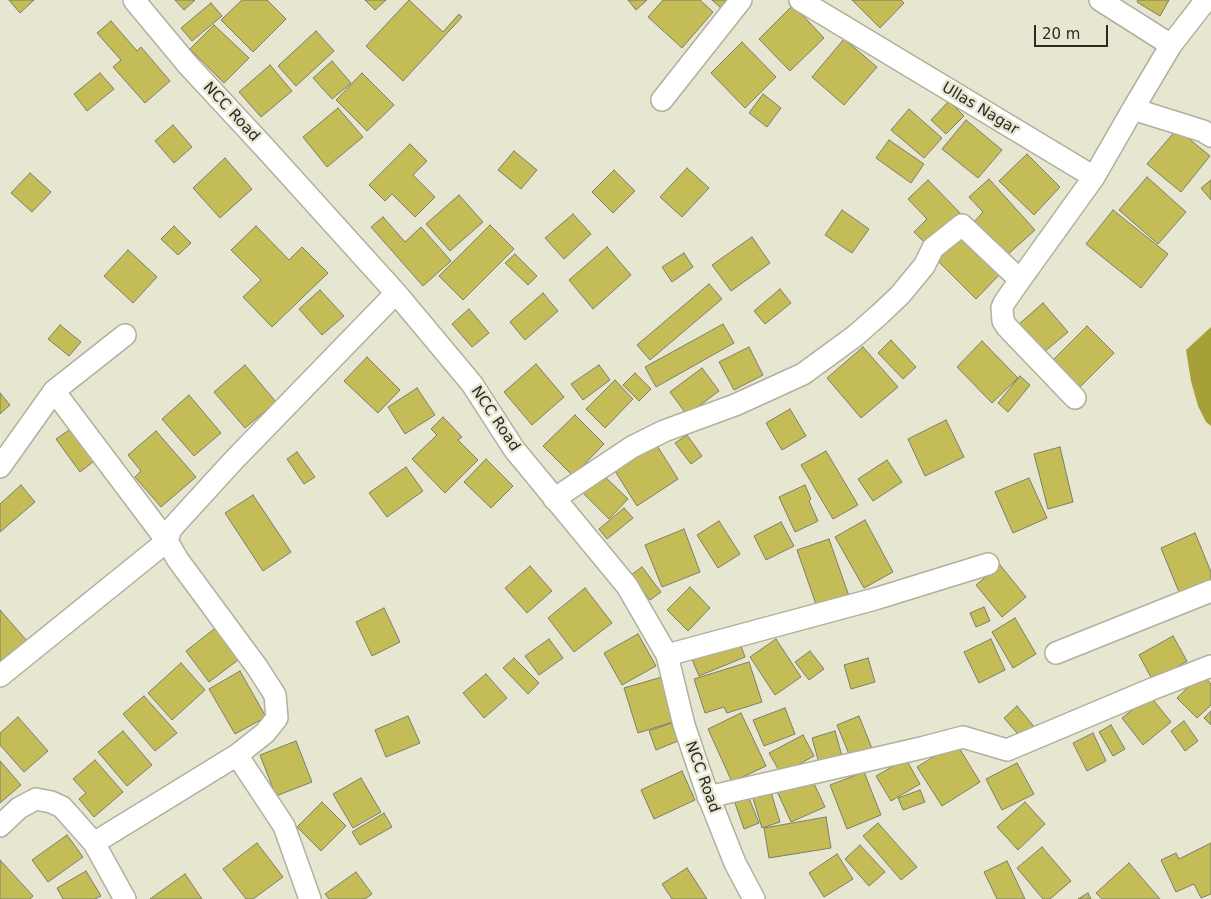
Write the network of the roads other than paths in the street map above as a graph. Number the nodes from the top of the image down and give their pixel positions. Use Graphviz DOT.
graph roads {
  1 [pos="134,0"];
  2 [pos="741,0"];
  3 [pos="800,0"];
  4 [pos="1100,0"];
  5 [pos="1206,0"];
  6 [pos="1171,45"];
  7 [pos="662,100"];
  8 [pos="1133,109"];
  9 [pos="1211,136"];
  10 [pos="1094,177"];
  11 [pos="1020,280"];
  12 [pos="396,293"];
  13 [pos="125,335"];
  14 [pos="54,391"];
  15 [pos="1075,398"];
  16 [pos="0,467"];
  17 [pos="554,499"];
  18 [pos="167,541"];
  19 [pos="988,564"];
  20 [pos="1211,591"];
  21 [pos="1056,653"];
  22 [pos="667,655"];
  23 [pos="1211,666"];
  24 [pos="0,676"];
  25 [pos="237,755"];
  26 [pos="708,797"];
  27 [pos="0,826"];
  28 [pos="94,843"];
  29 [pos="125,899"];
  30 [pos="310,899"];
  31 [pos="754,899"];
  1 -- 12 [label="street, NCC Road"];
  2 -- 7 [label="street"];
  3 -- 10 [label="street, Ullas Nagar"];
  4 -- 6 [label="street"];
  5 -- 6 [label="street"];
  6 -- 8 [label="street"];
  8 -- 9 [label="street"];
  8 -- 10 [label="street"];
  10 -- 11 [label="street"];
  11 -- 15 [label="street"];
  11 -- 17 [label="street"];
  12 -- 17 [label="street, NCC Road"];
  12 -- 18 [label="street"];
  13 -- 14 [label="street"];
  14 -- 16 [label="street"];
  14 -- 18 [label="street"];
  17 -- 22 [label="street, NCC Road"];
  18 -- 24 [label="street"];
  18 -- 25 [label="street"];
  19 -- 22 [label="street"];
  20 -- 21 [label="street"];
  22 -- 26 [label="street, NCC Road"];
  23 -- 26 [label="street"];
  25 -- 28 [label="street"];
  25 -- 30 [label="street"];
  26 -- 31 [label="street, NCC Road"];
  27 -- 28 [label="street"];
  28 -- 29 [label="street"];
}
